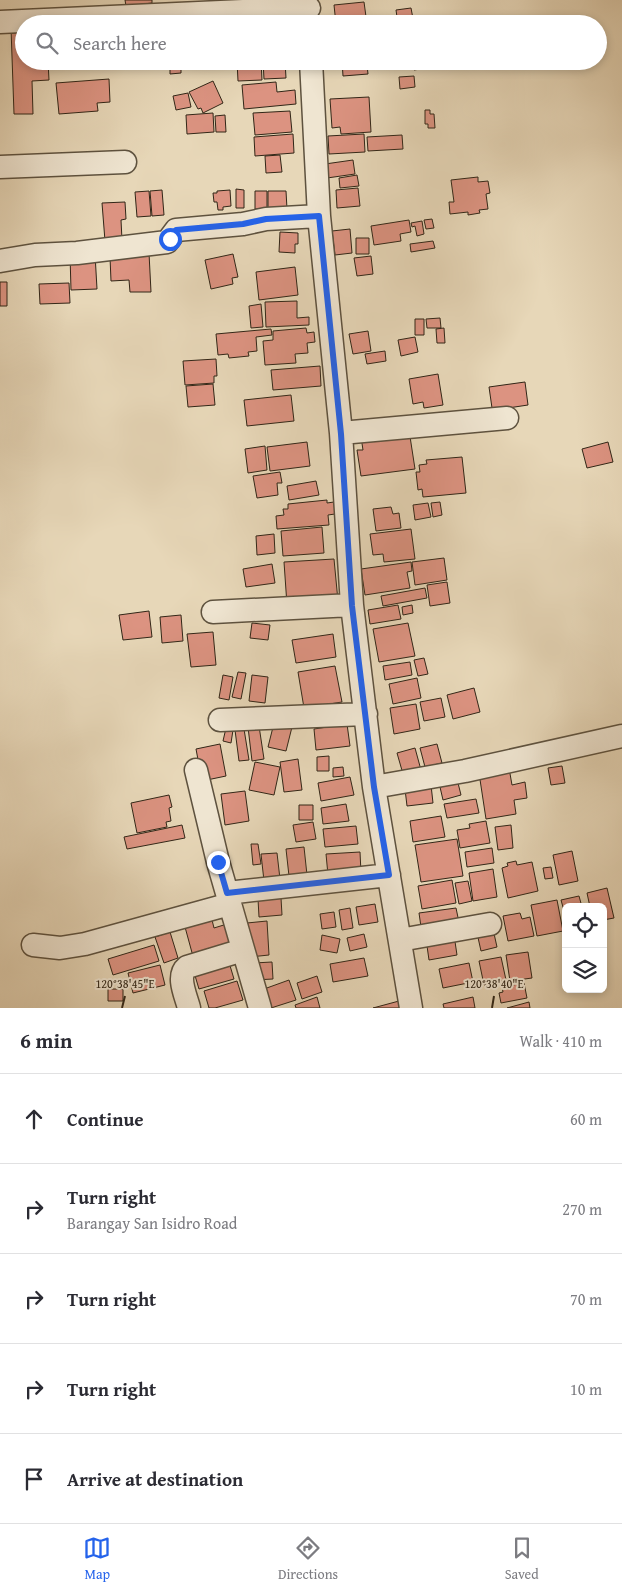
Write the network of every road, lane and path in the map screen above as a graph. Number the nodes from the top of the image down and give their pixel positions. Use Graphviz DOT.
graph roads {
  1 [pos="309,11"];
  2 [pos="197,15"];
  3 [pos="15,21"];
  4 [pos="0,22"];
  5 [pos="312,70"];
  6 [pos="125,162"];
  7 [pos="0,167"];
  8 [pos="319,216"];
  9 [pos="0,261"];
  10 [pos="506,418"];
  11 [pos="341,434"];
  12 [pos="352,606"];
  13 [pos="213,612"];
  14 [pos="366,714"];
  15 [pos="220,720"];
  16 [pos="622,736"];
  17 [pos="196,770"];
  18 [pos="374,787"];
  19 [pos="389,875"];
  20 [pos="228,898"];
  21 [pos="490,924"];
  22 [pos="400,940"];
  23 [pos="32,945"];
  24 [pos="243,950"];
  25 [pos="189,1008"];
  26 [pos="260,1008"];
  27 [pos="410,1008"];
  1 -- 2 [label="street"];
  3 -- 4 [label="street"];
  5 -- 8 [label="street"];
  6 -- 7 [label="street"];
  8 -- 9 [label="street"];
  8 -- 11 [label="street"];
  10 -- 11 [label="street"];
  11 -- 12 [label="street"];
  12 -- 13 [label="street"];
  12 -- 14 [label="street"];
  14 -- 15 [label="street"];
  14 -- 18 [label="street"];
  16 -- 18 [label="street"];
  17 -- 20 [label="street"];
  18 -- 19 [label="street"];
  19 -- 20 [label="street"];
  19 -- 22 [label="street"];
  20 -- 23 [label="street"];
  20 -- 24 [label="street"];
  21 -- 22 [label="street"];
  22 -- 27 [label="street"];
  24 -- 25 [label="street"];
  24 -- 26 [label="street"];
}
